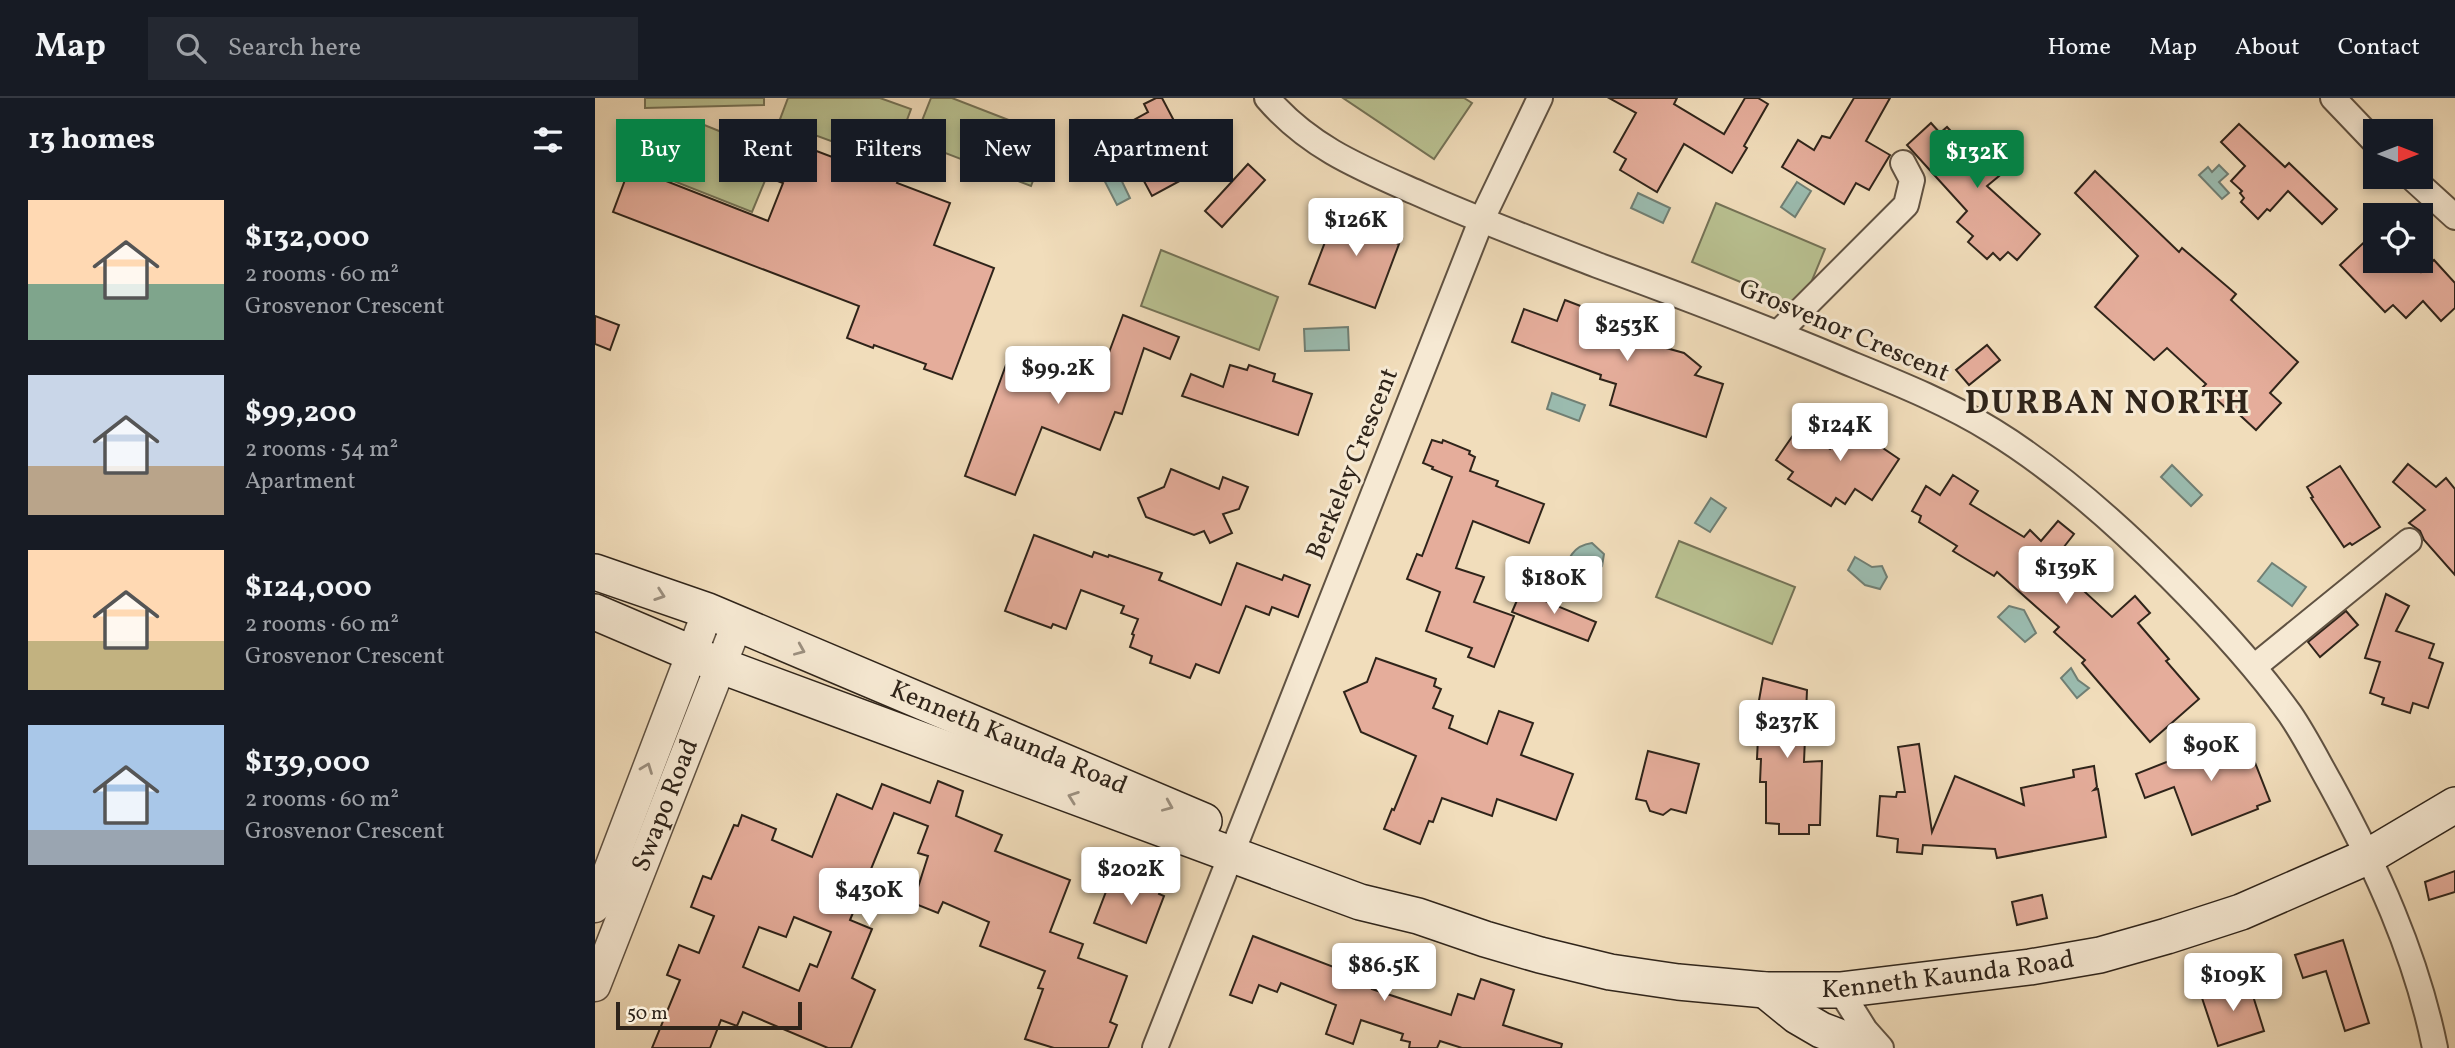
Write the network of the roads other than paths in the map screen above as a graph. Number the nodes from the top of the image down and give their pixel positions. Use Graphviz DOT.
graph roads {
  1 [pos="1267,98"];
  2 [pos="1540,98"];
  3 [pos="2333,98"];
  4 [pos="2363,129"];
  5 [pos="1902,163"];
  6 [pos="2424,189"];
  7 [pos="2455,217"];
  8 [pos="1481,221"];
  9 [pos="1778,334"];
  10 [pos="2409,541"];
  11 [pos="595,572"];
  12 [pos="595,612"];
  13 [pos="723,617"];
  14 [pos="705,659"];
  15 [pos="2253,667"];
  16 [pos="2455,805"];
  17 [pos="1234,845"];
  18 [pos="2369,856"];
  19 [pos="595,907"];
  20 [pos="595,986"];
  21 [pos="1765,990"];
  22 [pos="1840,990"];
  23 [pos="1161,1046"];
  24 [pos="1868,1048"];
  25 [pos="1881,1048"];
  26 [pos="2435,1048"];
  1 -- 8 [label="street, Grosvenor Crescent"];
  2 -- 8 [label="street, Berkeley Crescent"];
  3 -- 4 [label="street"];
  5 -- 9 [label="street"];
  6 -- 7 [label="street"];
  8 -- 9 [label="street, Grosvenor Crescent"];
  8 -- 17 [label="street, Berkeley Crescent"];
  9 -- 15 [label="street, Grosvenor Crescent"];
  10 -- 15 [label="street"];
  11 -- 13 [label="main road, Kenneth Kaunda Road, one-way"];
  12 -- 14 [label="main road, Kenneth Kaunda Road"];
  13 -- 14 [label="street, Swapo Road"];
  13 -- 17 [label="main road, Kenneth Kaunda Road, one-way"];
  17 -- 14 [label="main road, Kenneth Kaunda Road, one-way"];
  19 -- 14 [label="street, Swapo Road, one-way"];
  14 -- 20 [label="street, Swapo Road"];
  15 -- 18 [label="street, Grosvenor Crescent"];
  16 -- 18 [label="main road, Kenneth Kaunda Road"];
  17 -- 21 [label="main road, Kenneth Kaunda Road"];
  17 -- 23 [label="street, Berkeley Crescent"];
  18 -- 22 [label="main road, Kenneth Kaunda Road"];
  18 -- 26 [label="street, Grosvenor Crescent"];
  21 -- 22 [label="main road, Kenneth Kaunda Road"];
  21 -- 24 [label="main road"];
  22 -- 25 [label="street"];
}
